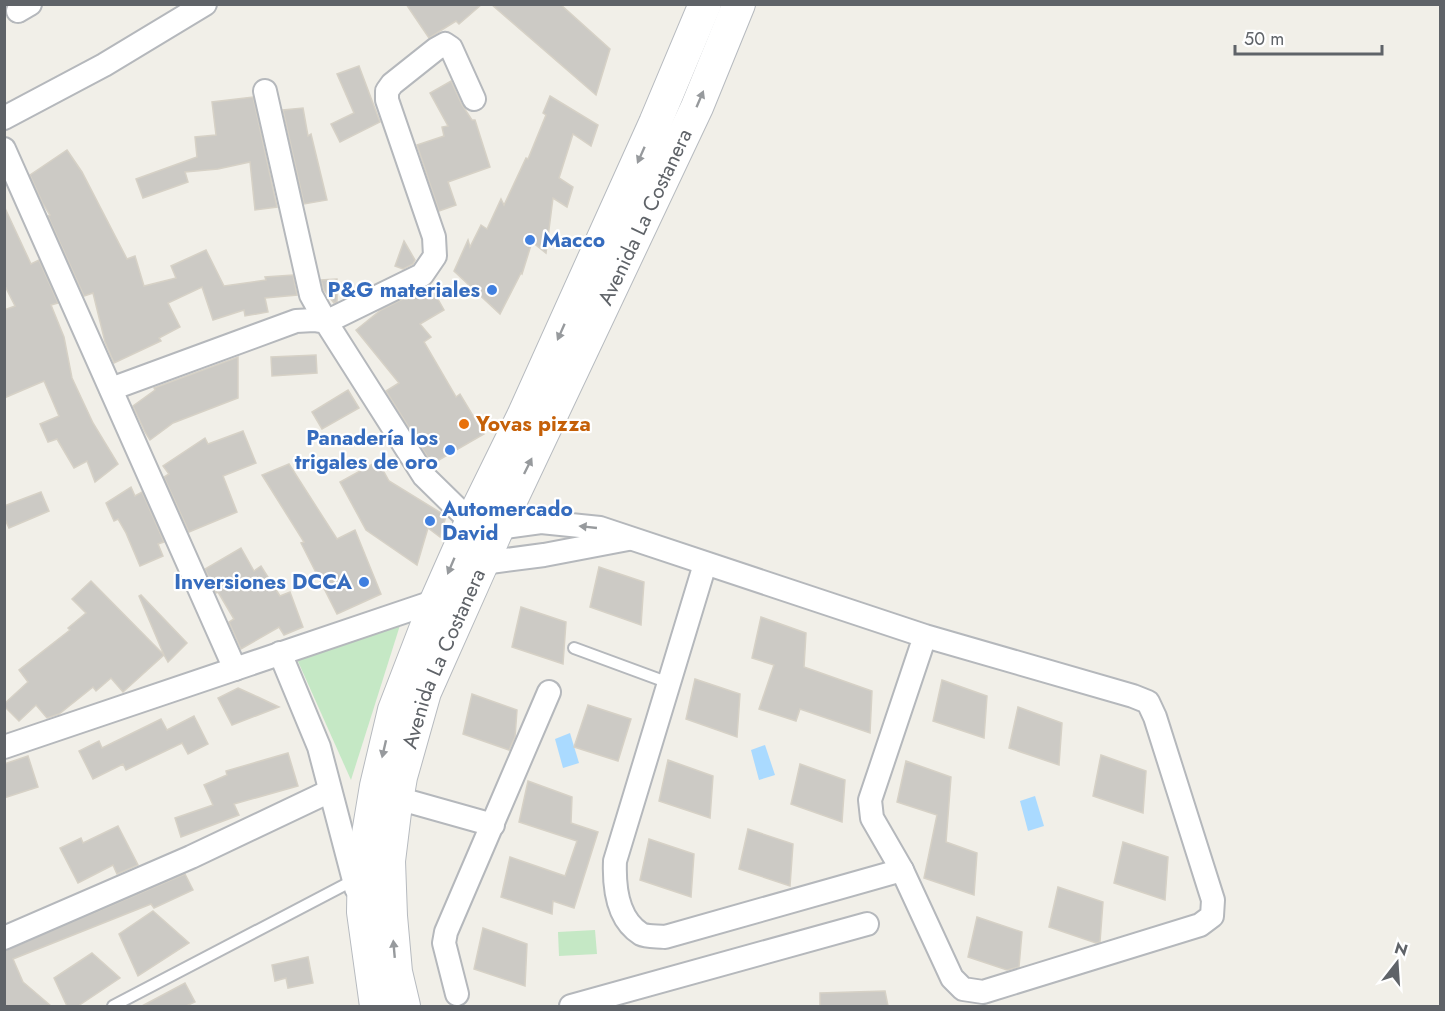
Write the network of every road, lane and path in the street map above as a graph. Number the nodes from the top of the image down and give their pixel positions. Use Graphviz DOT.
graph roads {
  1 [pos="205,4"];
  2 [pos="705,4"];
  3 [pos="739,4"];
  4 [pos="265,91"];
  5 [pos="474,99"];
  6 [pos="4,118"];
  7 [pos="4,149"];
  8 [pos="326,322"];
  9 [pos="111,389"];
  10 [pos="484,525"];
  11 [pos="633,538"];
  12 [pos="483,563"];
  13 [pos="705,564"];
  14 [pos="436,602"];
  15 [pos="925,636"];
  16 [pos="574,648"];
  17 [pos="280,653"];
  18 [pos="235,669"];
  19 [pos="669,683"];
  20 [pos="549,692"];
  21 [pos="4,747"];
  22 [pos="330,791"];
  23 [pos="397,798"];
  24 [pos="493,825"];
  25 [pos="902,870"];
  26 [pos="354,880"];
  27 [pos="364,920"];
  28 [pos="867,924"];
  29 [pos="4,938"];
  30 [pos="457,994"];
  31 [pos="113,1006"];
  32 [pos="360,1006"];
  33 [pos="376,1006"];
  34 [pos="404,1006"];
  35 [pos="571,1006"];
  1 -- 6 [label="street"];
  2 -- 10 [label="street, Avenida La Costanera, one-way"];
  10 -- 3 [label="street, Avenida La Costanera, one-way"];
  4 -- 8 [label="street"];
  5 -- 8 [label="street"];
  7 -- 9 [label="street"];
  8 -- 9 [label="street"];
  8 -- 10 [label="street"];
  9 -- 18 [label="street"];
  11 -- 10 [label="street, one-way"];
  10 -- 12 [label="street, Avenida La Costanera"];
  10 -- 14 [label="street, Avenida La Costanera, one-way"];
  11 -- 12 [label="street"];
  11 -- 13 [label="street"];
  12 -- 23 [label="street, Avenida La Costanera"];
  13 -- 15 [label="street"];
  13 -- 19 [label="street"];
  14 -- 17 [label="street"];
  14 -- 27 [label="street, Avenida La Costanera, one-way"];
  15 -- 25 [label="street"];
  15 -- 25 [label="street"];
  16 -- 19 [label="lane"];
  17 -- 18 [label="street"];
  17 -- 22 [label="street"];
  18 -- 21 [label="street"];
  19 -- 25 [label="street"];
  20 -- 24 [label="street"];
  22 -- 26 [label="street"];
  22 -- 29 [label="street"];
  23 -- 24 [label="street"];
  34 -- 23 [label="street, Avenida La Costanera, one-way"];
  24 -- 30 [label="street"];
  26 -- 27 [label="street"];
  26 -- 31 [label="lane"];
  27 -- 32 [label="street"];
  27 -- 33 [label="street, Avenida La Costanera"];
  28 -- 35 [label="street"];
}
